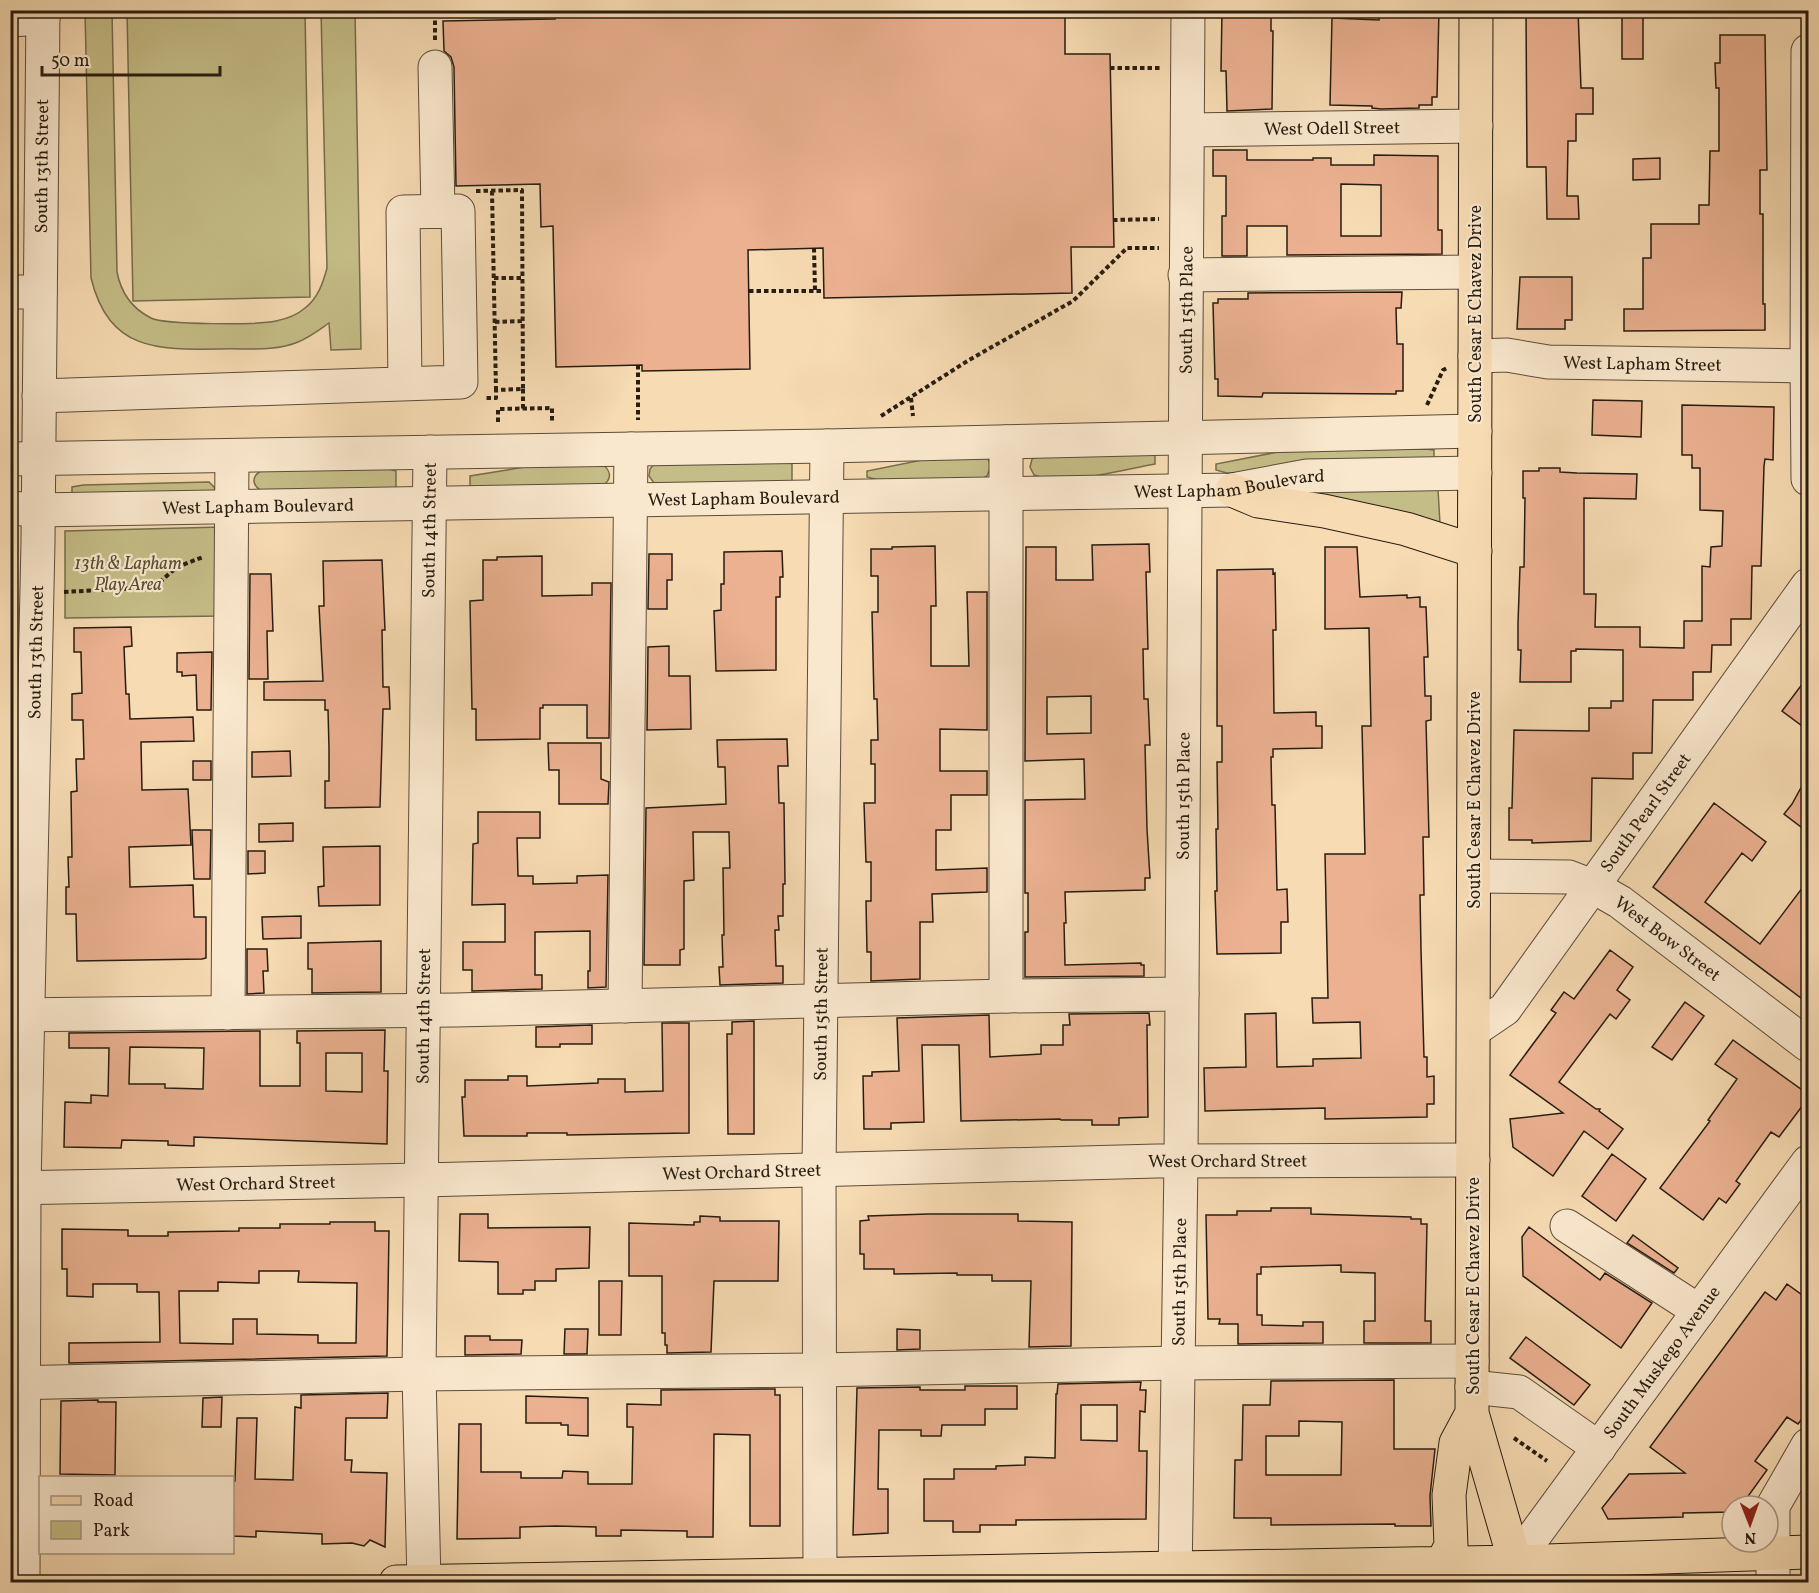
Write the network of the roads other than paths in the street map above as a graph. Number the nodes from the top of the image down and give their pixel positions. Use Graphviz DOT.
graph roads {
  1 [pos="1188,10"];
  2 [pos="1476,10"];
  3 [pos="43,14"];
  4 [pos="10,20"];
  5 [pos="1809,51"];
  6 [pos="435,67"];
  7 [pos="1476,126"];
  8 [pos="1188,130"];
  9 [pos="438,211"];
  10 [pos="1475,272"];
  11 [pos="1185,275"];
  12 [pos="25,292"];
  13 [pos="1475,356"];
  14 [pos="1808,366"];
  15 [pos="405,384"];
  16 [pos="39,396"];
  17 [pos="1475,431"];
  18 [pos="634,434"];
  19 [pos="1185,437"];
  20 [pos="1006,442"];
  21 [pos="827,446"];
  22 [pos="430,452"];
  23 [pos="232,456"];
  24 [pos="24,459"];
  25 [pos="1475,473"];
  26 [pos="1809,479"];
  27 [pos="1185,490"];
  28 [pos="1232,490"];
  29 [pos="1006,493"];
  30 [pos="827,496"];
  31 [pos="631,499"];
  32 [pos="430,503"];
  33 [pos="232,507"];
  34 [pos="24,509"];
  35 [pos="1474,551"];
  36 [pos="1809,585"];
  37 [pos="1473,876"];
  38 [pos="1592,886"];
  39 [pos="1182,994"];
  40 [pos="1006,996"];
  41 [pos="821,1001"];
  42 [pos="625,1006"];
  43 [pos="424,1010"];
  44 [pos="228,1013"];
  45 [pos="19,1014"];
  46 [pos="1474,1030"];
  47 [pos="1809,1045"];
  48 [pos="1473,1160"];
  49 [pos="1181,1161"];
  50 [pos="1809,1162"];
  51 [pos="819,1170"];
  52 [pos="422,1180"];
  53 [pos="17,1187"];
  54 [pos="1567,1226"];
  55 [pos="1700,1311"];
  56 [pos="1178,1363"];
  57 [pos="818,1370"];
  58 [pos="419,1374"];
  59 [pos="16,1383"];
  60 [pos="1472,1387"];
  61 [pos="1809,1445"];
  62 [pos="1599,1448"];
  63 [pos="1809,1552"];
  64 [pos="1442,1563"];
  65 [pos="1773,1568"];
  66 [pos="1515,1572"];
  67 [pos="1175,1576"];
  68 [pos="820,1579"];
  69 [pos="23,1582"];
  70 [pos="396,1582"];
  71 [pos="424,1582"];
  1 -- 8 [label="street, South 15th Place"];
  2 -- 7 [label="main road, South Cesar E Chavez Drive"];
  3 -- 4 [label="street"];
  3 -- 12 [label="street, South 13th Street"];
  5 -- 14 [label="street"];
  6 -- 9 [label="street"];
  7 -- 8 [label="street, West Odell Street"];
  7 -- 10 [label="main road, South Cesar E Chavez Drive"];
  8 -- 11 [label="street, South 15th Place"];
  9 -- 15 [label="street"];
  9 -- 15 [label="street"];
  10 -- 11 [label="street"];
  10 -- 13 [label="main road, South Cesar E Chavez Drive"];
  11 -- 19 [label="street, South 15th Place"];
  12 -- 16 [label="street, South 13th Street"];
  13 -- 14 [label="street, West Lapham Street"];
  13 -- 17 [label="main road, South Cesar E Chavez Drive"];
  14 -- 26 [label="street"];
  15 -- 16 [label="street"];
  16 -- 24 [label="street, South 13th Street"];
  17 -- 19 [label="street"];
  17 -- 25 [label="main road, South Cesar E Chavez Drive"];
  18 -- 21 [label="street"];
  18 -- 22 [label="street"];
  18 -- 31 [label="street"];
  19 -- 20 [label="street"];
  19 -- 27 [label="street, South 15th Place"];
  20 -- 21 [label="street"];
  20 -- 29 [label="street"];
  21 -- 30 [label="street, South 15th Street"];
  22 -- 23 [label="street"];
  22 -- 32 [label="street, South 14th Street"];
  23 -- 24 [label="street"];
  23 -- 33 [label="street"];
  24 -- 34 [label="street, South 13th Street"];
  25 -- 28 [label="street, West Lapham Boulevard"];
  25 -- 35 [label="main road, South Cesar E Chavez Drive"];
  27 -- 28 [label="street, West Lapham Boulevard"];
  27 -- 29 [label="street, West Lapham Boulevard"];
  27 -- 39 [label="street, South 15th Place"];
  28 -- 35 [label="main road"];
  29 -- 30 [label="street, West Lapham Boulevard"];
  29 -- 40 [label="street"];
  30 -- 31 [label="street, West Lapham Boulevard"];
  30 -- 41 [label="street, South 15th Street"];
  31 -- 32 [label="street, West Lapham Boulevard"];
  31 -- 42 [label="street"];
  32 -- 33 [label="street, West Lapham Boulevard"];
  32 -- 43 [label="street, South 14th Street"];
  33 -- 34 [label="street, West Lapham Boulevard"];
  33 -- 44 [label="street"];
  34 -- 45 [label="street, South 13th Street"];
  35 -- 37 [label="main road, South Cesar E Chavez Drive"];
  36 -- 38 [label="street, South Pearl Street"];
  37 -- 38 [label="street, West Bow Street"];
  37 -- 46 [label="main road, South Cesar E Chavez Drive"];
  38 -- 46 [label="street, South Pearl Street"];
  38 -- 47 [label="street, West Bow Street"];
  39 -- 40 [label="street"];
  39 -- 49 [label="street, South 15th Place"];
  40 -- 41 [label="street"];
  41 -- 42 [label="street"];
  41 -- 51 [label="street, South 15th Street"];
  42 -- 43 [label="street"];
  43 -- 44 [label="street"];
  43 -- 52 [label="street, South 14th Street"];
  44 -- 45 [label="street"];
  45 -- 53 [label="street, South 13th Street"];
  46 -- 48 [label="main road, South Cesar E Chavez Drive"];
  48 -- 49 [label="street, West Orchard Street"];
  48 -- 60 [label="main road, South Cesar E Chavez Drive"];
  49 -- 51 [label="street, West Orchard Street"];
  49 -- 56 [label="street, South 15th Place"];
  50 -- 55 [label="street, South Muskego Avenue"];
  51 -- 52 [label="street, West Orchard Street"];
  51 -- 57 [label="street, South 15th Street"];
  52 -- 53 [label="street, West Orchard Street"];
  52 -- 58 [label="street, South 14th Street"];
  53 -- 59 [label="street, South 13th Street"];
  54 -- 55 [label="street"];
  55 -- 62 [label="street, South Muskego Avenue"];
  56 -- 57 [label="street"];
  56 -- 60 [label="street"];
  56 -- 67 [label="street, South 15th Place"];
  57 -- 58 [label="street"];
  57 -- 68 [label="street, South 15th Street"];
  58 -- 59 [label="street"];
  58 -- 71 [label="street, South 14th Street"];
  59 -- 69 [label="street, South 13th Street"];
  60 -- 62 [label="street"];
  60 -- 64 [label="main road"];
  60 -- 66 [label="main road, South Cesar E Chavez Drive"];
  61 -- 65 [label="street"];
  62 -- 66 [label="street, South Muskego Avenue"];
  63 -- 65 [label="main road"];
  64 -- 66 [label="main road"];
  64 -- 67 [label="main road"];
  65 -- 66 [label="main road"];
  67 -- 68 [label="main road"];
  68 -- 71 [label="main road"];
  70 -- 71 [label="main road"];
}
